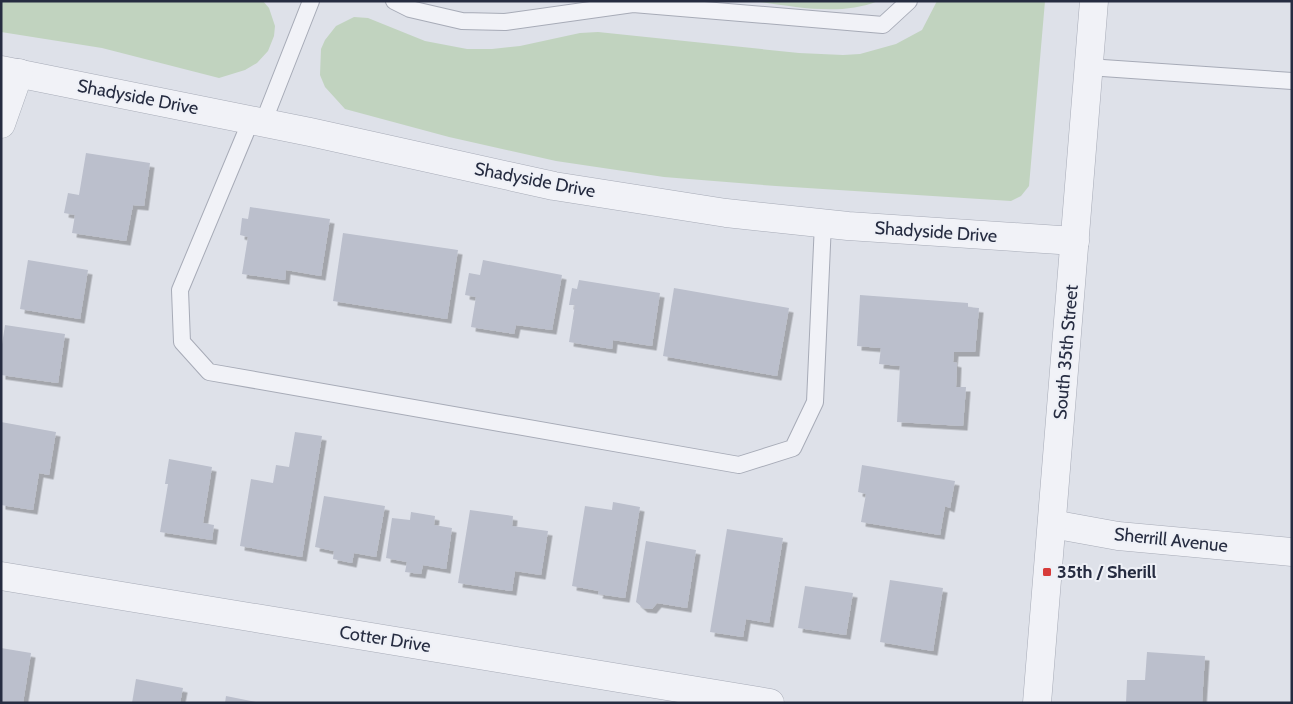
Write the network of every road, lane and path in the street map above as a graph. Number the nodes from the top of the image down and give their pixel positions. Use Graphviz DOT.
graph roads {
  1 [pos="311,1"];
  2 [pos="394,1"];
  3 [pos="909,1"];
  4 [pos="1094,1"];
  5 [pos="675,4"];
  6 [pos="1088,67"];
  7 [pos="10,72"];
  8 [pos="1292,81"];
  9 [pos="257,122"];
  10 [pos="1,124"];
  11 [pos="823,223"];
  12 [pos="1075,241"];
  13 [pos="1052,524"];
  14 [pos="1292,552"];
  15 [pos="1,576"];
  16 [pos="770,703"];
  17 [pos="1037,703"];
  1 -- 9 [label="lane"];
  2 -- 5 [label="lane"];
  3 -- 5 [label="lane"];
  4 -- 6 [label="street, South 35th Street"];
  6 -- 8 [label="lane"];
  6 -- 12 [label="street, South 35th Street"];
  7 -- 9 [label="street, Shadyside Drive"];
  7 -- 10 [label="street"];
  9 -- 11 [label="street, Shadyside Drive"];
  9 -- 11 [label="lane"];
  11 -- 12 [label="street, Shadyside Drive"];
  12 -- 13 [label="street, South 35th Street"];
  13 -- 14 [label="street, Sherrill Avenue"];
  13 -- 17 [label="street, South 35th Street"];
  15 -- 16 [label="street, Cotter Drive"];
}
